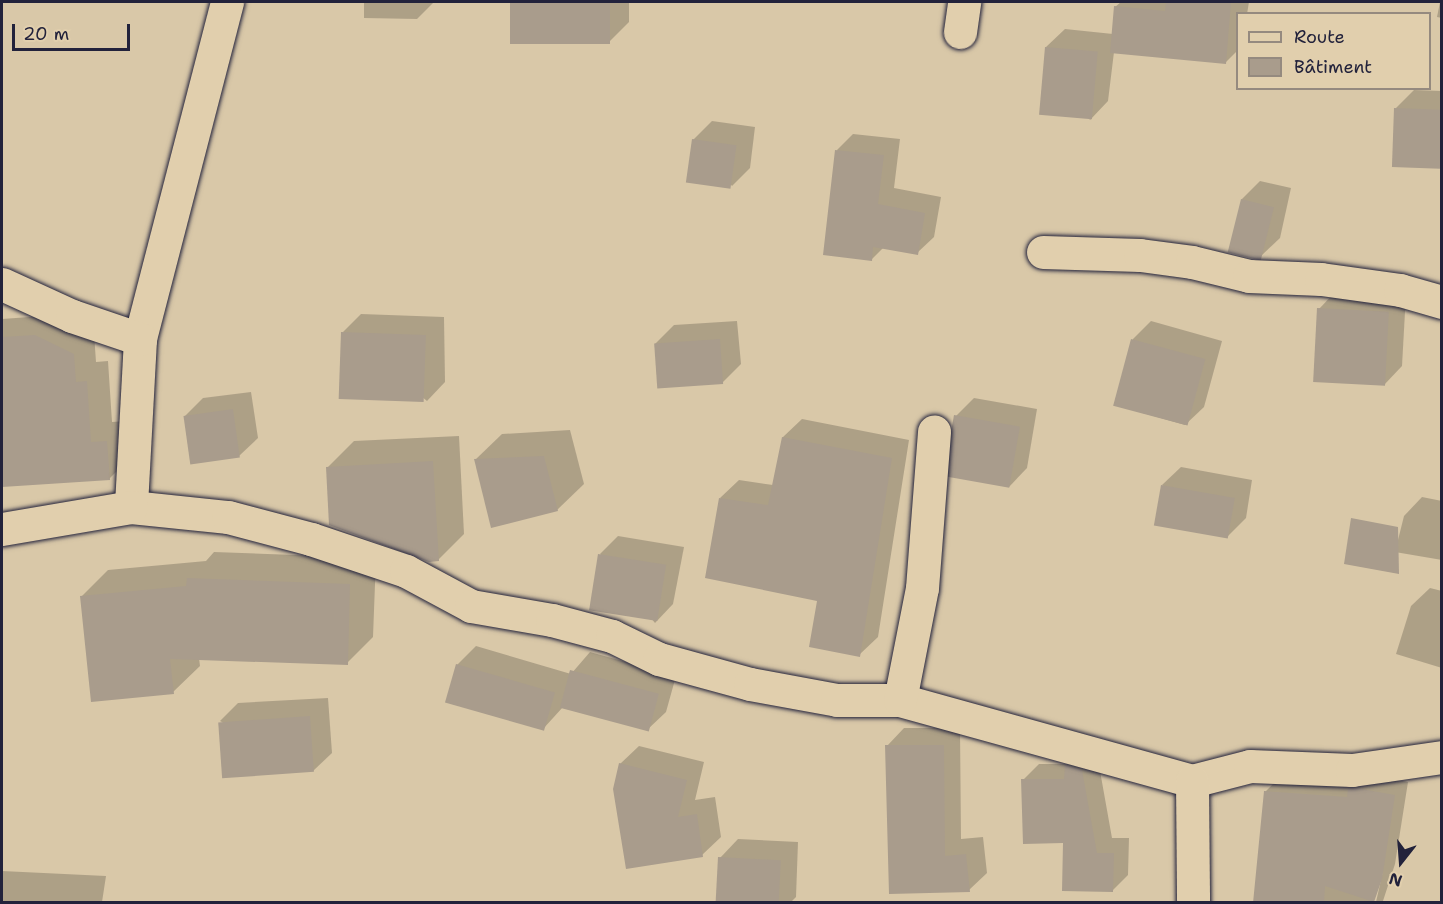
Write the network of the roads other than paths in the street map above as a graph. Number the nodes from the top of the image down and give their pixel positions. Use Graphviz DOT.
graph roads {
  1 [pos="226,2"];
  2 [pos="1043,252"];
  3 [pos="2,284"];
  4 [pos="1442,302"];
  5 [pos="140,339"];
  6 [pos="934,431"];
  7 [pos="131,507"];
  8 [pos="2,528"];
  9 [pos="900,700"];
  10 [pos="1442,757"];
  11 [pos="1192,781"];
  12 [pos="1192,903"];
  1 -- 5 [label="street"];
  2 -- 4 [label="street"];
  3 -- 5 [label="street"];
  5 -- 7 [label="street"];
  6 -- 9 [label="street"];
  7 -- 8 [label="street"];
  7 -- 9 [label="street"];
  9 -- 11 [label="street"];
  10 -- 11 [label="street"];
  11 -- 12 [label="street"];
}
